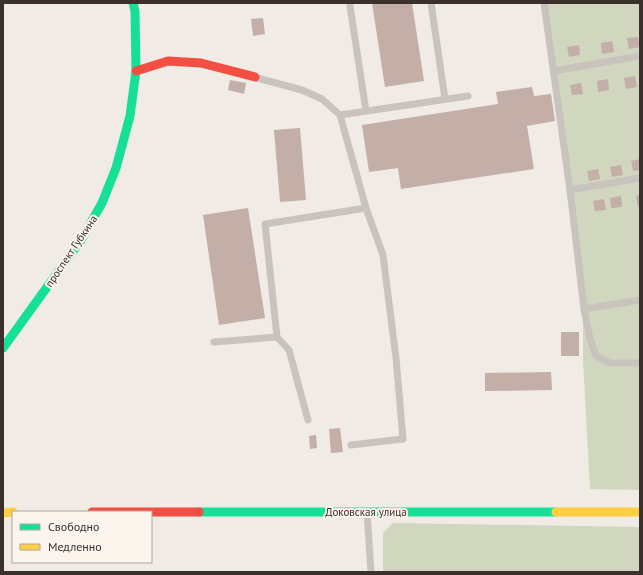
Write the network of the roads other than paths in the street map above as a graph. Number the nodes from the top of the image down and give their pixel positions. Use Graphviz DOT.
graph roads {
  1 [pos="134,3"];
  2 [pos="431,3"];
  3 [pos="544,3"];
  4 [pos="350,6"];
  5 [pos="640,56"];
  6 [pos="136,71"];
  7 [pos="553,71"];
  8 [pos="255,77"];
  9 [pos="468,96"];
  10 [pos="445,99"];
  11 [pos="366,111"];
  12 [pos="340,115"];
  13 [pos="640,178"];
  14 [pos="570,190"];
  15 [pos="366,208"];
  16 [pos="640,300"];
  17 [pos="584,309"];
  18 [pos="277,337"];
  19 [pos="214,342"];
  20 [pos="3,348"];
  21 [pos="640,363"];
  22 [pos="308,420"];
  23 [pos="351,445"];
  24 [pos="152,512"];
  25 [pos="367,512"];
  26 [pos="640,512"];
  27 [pos="371,572"];
  1 -- 6 [label="street, проспект Губкина"];
  2 -- 10 [label="lane"];
  3 -- 7 [label="lane"];
  4 -- 11 [label="lane"];
  5 -- 7 [label="lane"];
  6 -- 8 [label="street"];
  6 -- 20 [label="street, проспект Губкина"];
  7 -- 14 [label="lane"];
  8 -- 12 [label="lane"];
  9 -- 10 [label="lane"];
  10 -- 11 [label="lane"];
  11 -- 12 [label="lane"];
  12 -- 15 [label="lane"];
  13 -- 14 [label="lane"];
  14 -- 17 [label="lane"];
  15 -- 18 [label="lane"];
  15 -- 23 [label="lane"];
  16 -- 17 [label="lane"];
  17 -- 21 [label="lane"];
  18 -- 19 [label="lane"];
  18 -- 22 [label="lane"];
  24 -- 25 [label="street, Доковская улица"];
  25 -- 26 [label="street, Доковская улица"];
  25 -- 27 [label="lane"];
}
